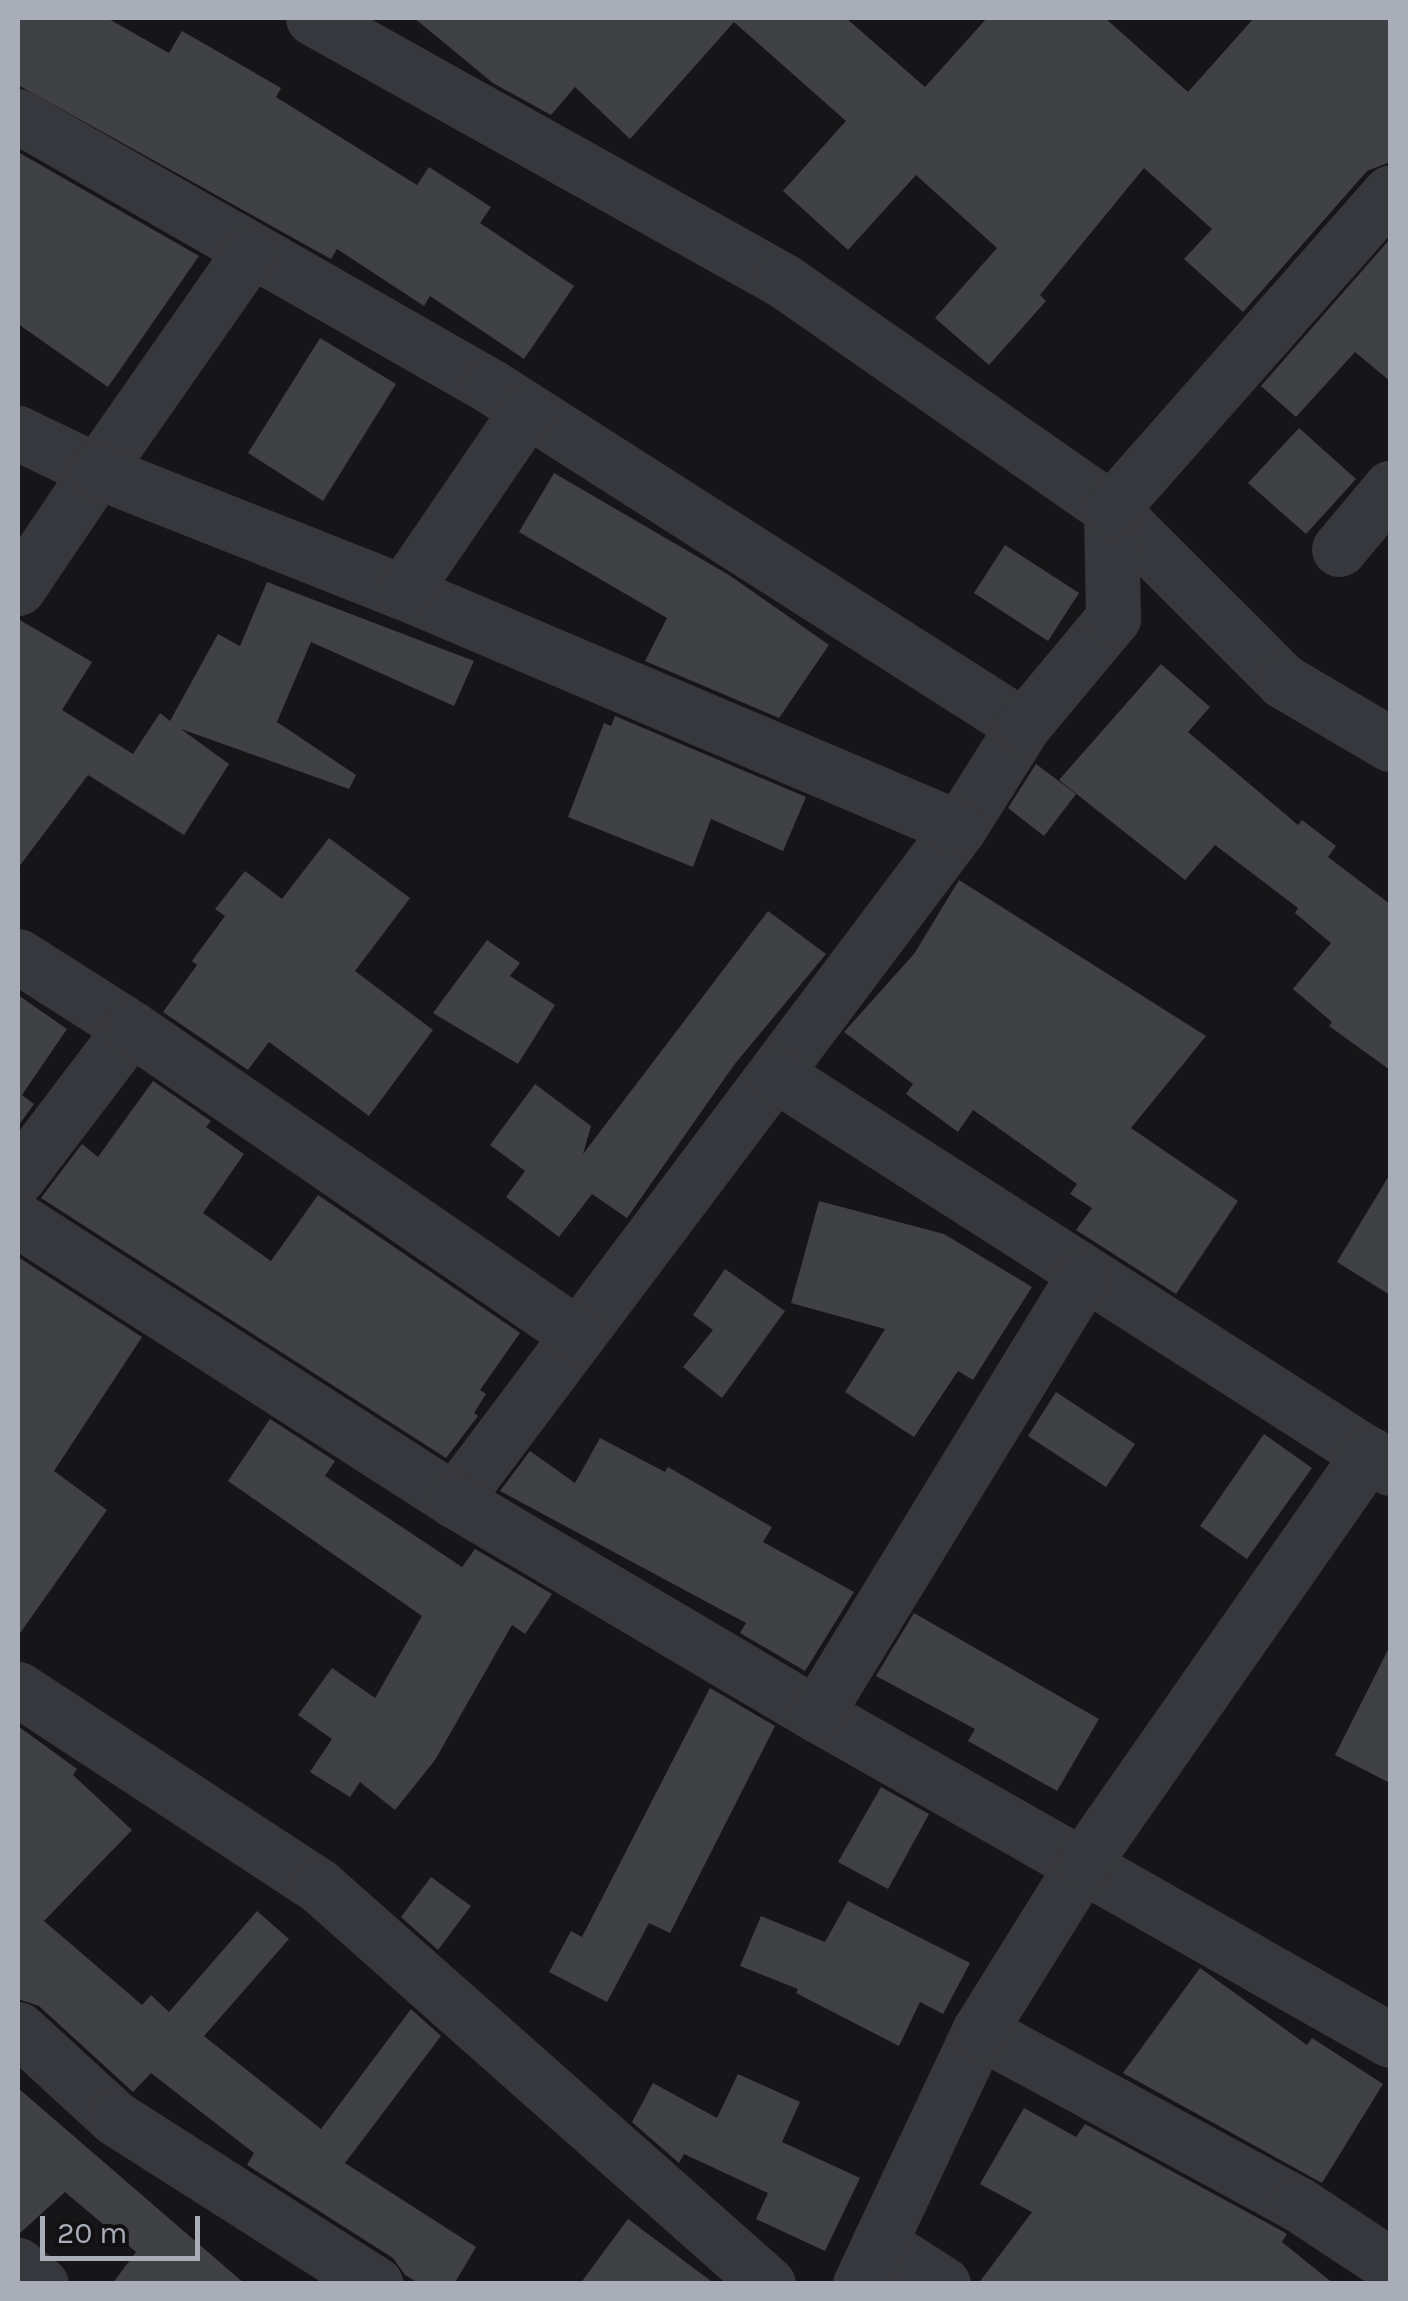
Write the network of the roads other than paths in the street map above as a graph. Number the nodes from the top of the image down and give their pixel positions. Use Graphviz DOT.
graph roads {
  1 [pos="312,18"];
  2 [pos="18,116"];
  3 [pos="1382,219"];
  4 [pos="249,253"];
  5 [pos="527,410"];
  6 [pos="18,433"];
  7 [pos="98,471"];
  8 [pos="1390,488"];
  9 [pos="1111,508"];
  10 [pos="1339,548"];
  11 [pos="18,588"];
  12 [pos="403,592"];
  13 [pos="1023,726"];
  14 [pos="1390,744"];
  15 [pos="960,828"];
  16 [pos="18,956"];
  17 [pos="132,1028"];
  18 [pos="774,1074"];
  19 [pos="18,1176"];
  20 [pos="18,1220"];
  21 [pos="1084,1274"];
  22 [pos="578,1335"];
  23 [pos="1380,1461"];
  24 [pos="454,1500"];
  25 [pos="18,1690"];
  26 [pos="816,1714"];
  27 [pos="1084,1862"];
  28 [pos="18,2029"];
  29 [pos="979,2031"];
  30 [pos="1390,2040"];
  31 [pos="870,2263"];
  32 [pos="18,2265"];
  33 [pos="1390,2265"];
  34 [pos="42,2284"];
  35 [pos="376,2284"];
  36 [pos="768,2284"];
  37 [pos="943,2284"];
  1 -- 9 [label="street"];
  2 -- 4 [label="street"];
  3 -- 9 [label="street"];
  4 -- 5 [label="street"];
  4 -- 7 [label="street"];
  5 -- 12 [label="street"];
  5 -- 13 [label="street"];
  6 -- 7 [label="street"];
  7 -- 11 [label="street"];
  7 -- 12 [label="street"];
  8 -- 10 [label="street"];
  9 -- 13 [label="street"];
  9 -- 14 [label="street"];
  12 -- 15 [label="street"];
  13 -- 15 [label="street"];
  15 -- 18 [label="street"];
  16 -- 17 [label="street"];
  17 -- 19 [label="street"];
  17 -- 22 [label="street"];
  18 -- 21 [label="street"];
  18 -- 22 [label="street"];
  20 -- 24 [label="street"];
  21 -- 23 [label="street"];
  21 -- 26 [label="street"];
  22 -- 24 [label="street"];
  23 -- 27 [label="street"];
  24 -- 26 [label="street"];
  25 -- 36 [label="street"];
  26 -- 27 [label="street"];
  27 -- 29 [label="street"];
  27 -- 30 [label="street"];
  28 -- 35 [label="street"];
  29 -- 31 [label="street"];
  29 -- 33 [label="street"];
  31 -- 37 [label="street"];
  32 -- 34 [label="street"];
}
